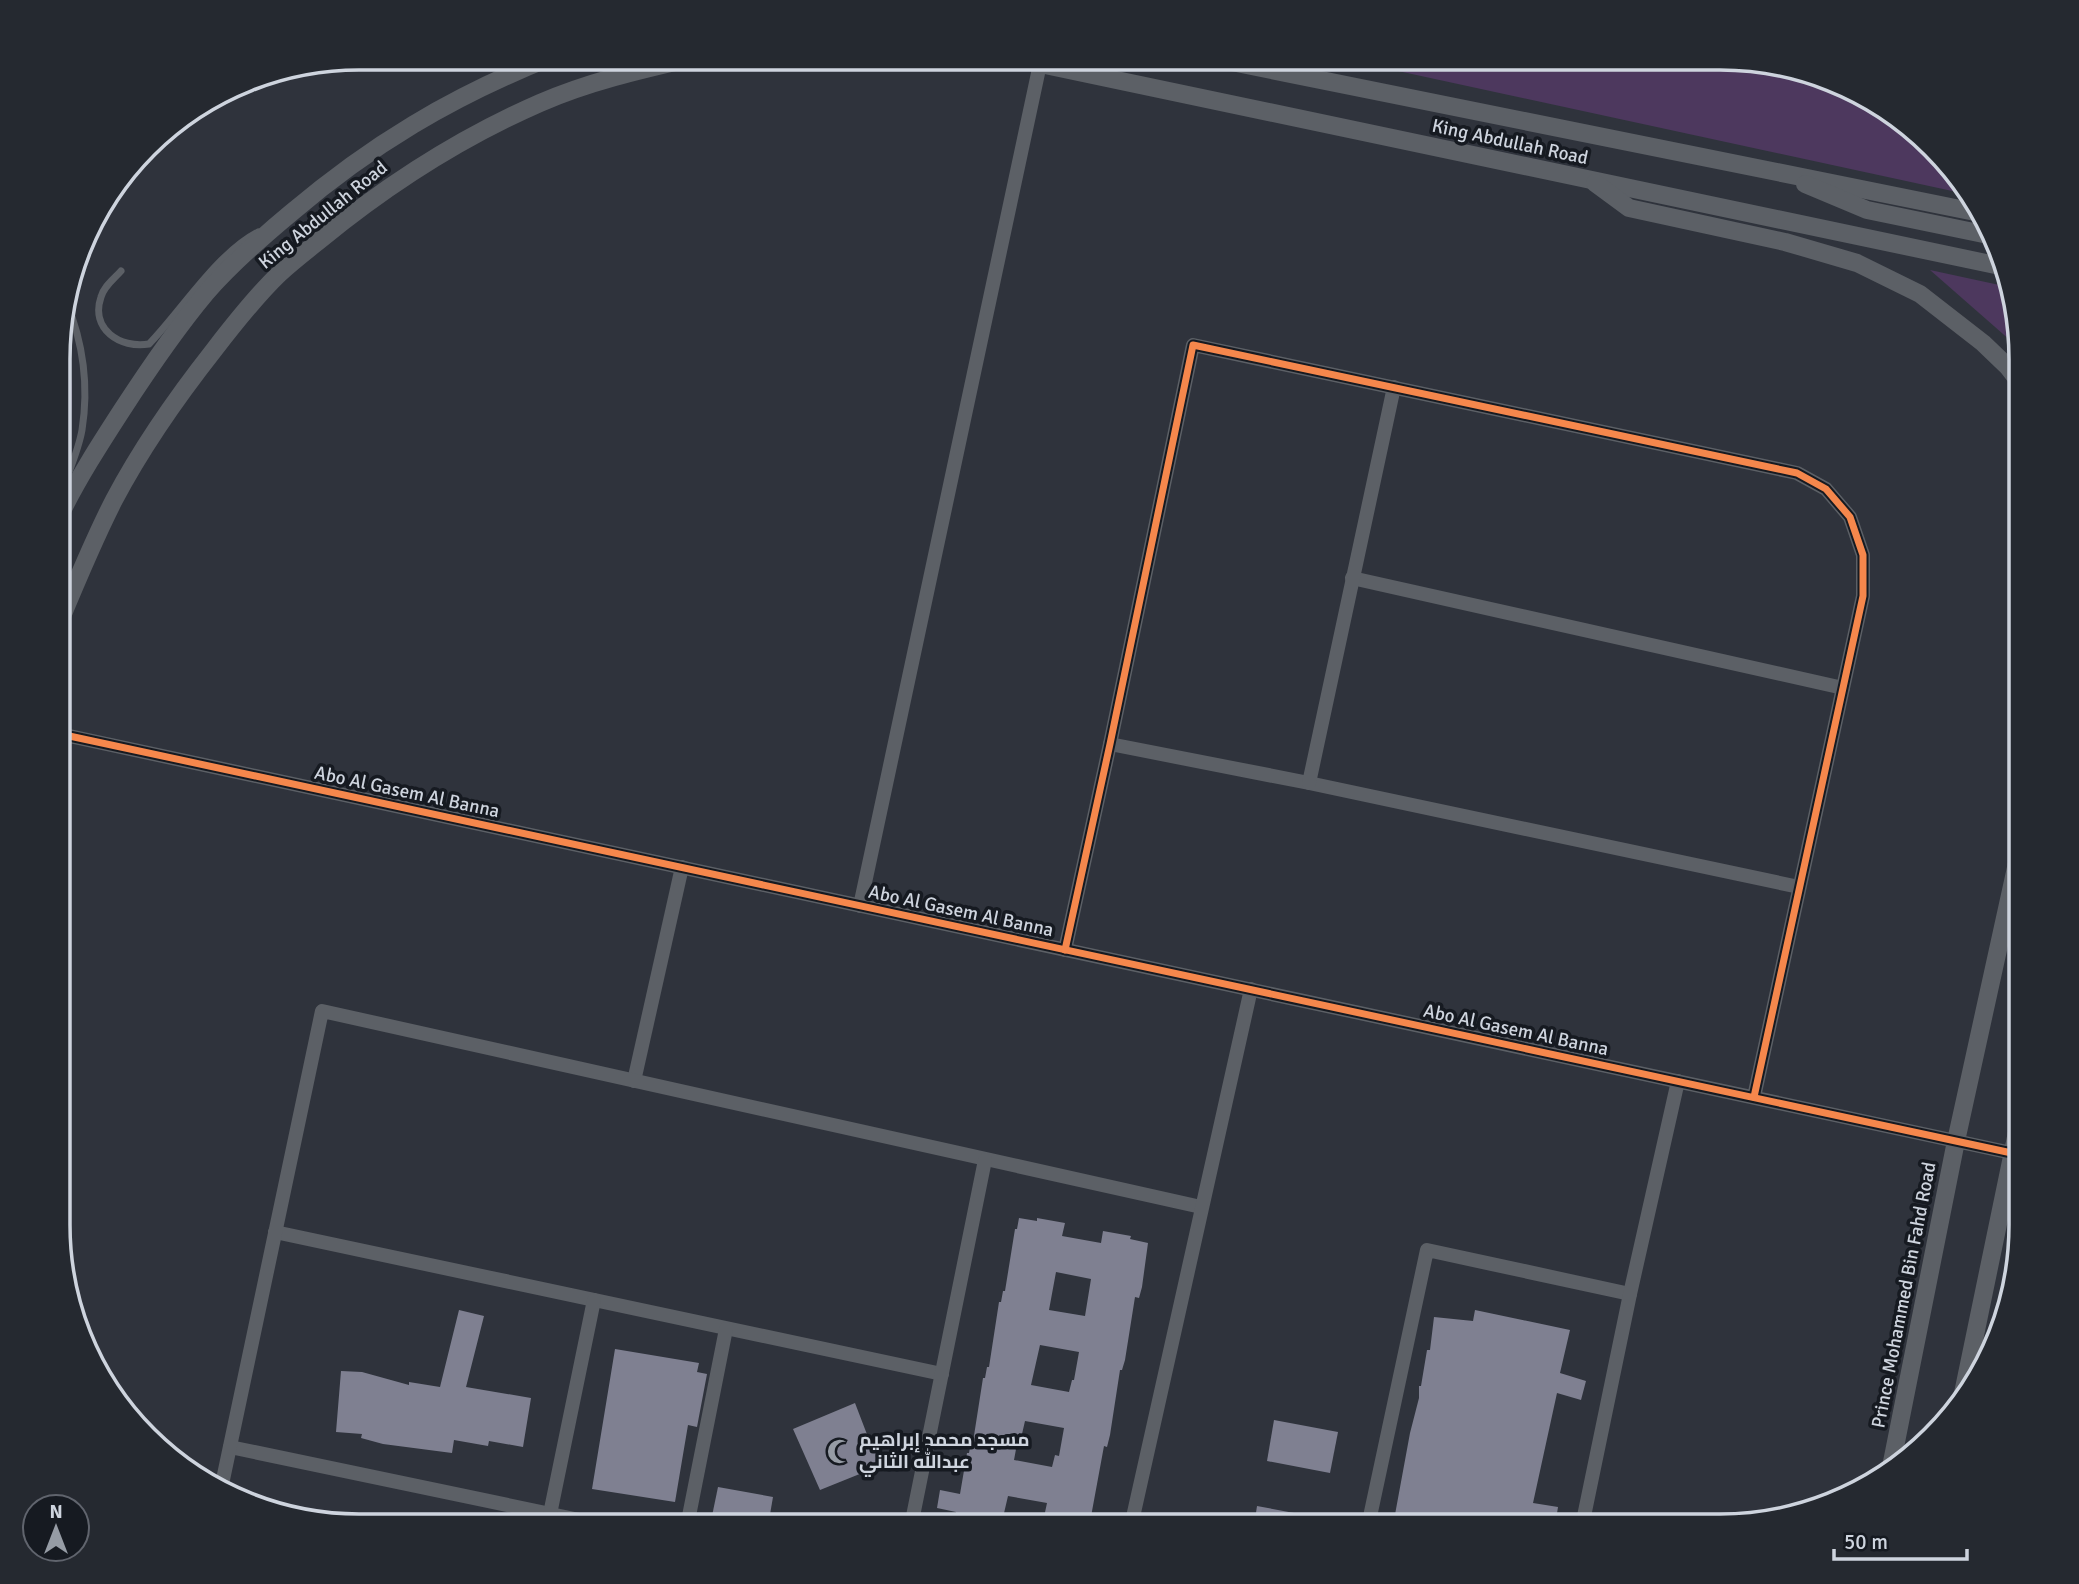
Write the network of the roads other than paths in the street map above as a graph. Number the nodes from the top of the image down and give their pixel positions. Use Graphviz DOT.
graph roads {
  1 [pos="519,70"];
  2 [pos="644,70"];
  3 [pos="1039,70"];
  4 [pos="1068,70"];
  5 [pos="1272,70"];
  6 [pos="1768,169"];
  7 [pos="1592,181"];
  8 [pos="1968,210"];
  9 [pos="281,221"];
  10 [pos="1980,233"];
  11 [pos="1993,264"];
  12 [pos="121,271"];
  13 [pos="72,321"];
  14 [pos="2009,368"];
  15 [pos="1394,387"];
  16 [pos="70,467"];
  17 [pos="70,494"];
  18 [pos="1352,578"];
  19 [pos="70,596"];
  20 [pos="1843,688"];
  21 [pos="70,736"];
  22 [pos="1110,744"];
  23 [pos="1309,783"];
  24 [pos="682,867"];
  25 [pos="1798,887"];
  26 [pos="2009,900"];
  27 [pos="860,905"];
  28 [pos="1066,950"];
  29 [pos="1251,989"];
  30 [pos="634,1081"];
  31 [pos="1678,1081"];
  32 [pos="1754,1097"];
  33 [pos="1956,1141"];
  34 [pos="2009,1152"];
  35 [pos="985,1160"];
  36 [pos="2009,1196"];
  37 [pos="1201,1208"];
  38 [pos="275,1232"];
  39 [pos="1630,1294"];
  40 [pos="594,1300"];
  41 [pos="726,1329"];
  42 [pos="1979,1352"];
  43 [pos="942,1374"];
  44 [pos="230,1447"];
  45 [pos="1893,1456"];
  46 [pos="223,1480"];
  47 [pos="550,1514"];
  48 [pos="689,1514"];
  49 [pos="913,1514"];
  50 [pos="1134,1514"];
  51 [pos="1371,1514"];
  52 [pos="1584,1514"];
  1 -- 9 [label="street, King Abdullah Road"];
  2 -- 19 [label="street, King Abdullah Road"];
  3 -- 27 [label="street"];
  4 -- 7 [label="street, King Abdullah Road"];
  5 -- 6 [label="street, King Abdullah Road"];
  6 -- 8 [label="street, King Abdullah Road"];
  6 -- 10 [label="street"];
  7 -- 11 [label="street, King Abdullah Road"];
  7 -- 14 [label="street"];
  9 -- 12 [label="lane"];
  9 -- 17 [label="street, King Abdullah Road"];
  13 -- 16 [label="lane"];
  15 -- 18 [label="street"];
  15 -- 20 [label="street"];
  15 -- 22 [label="street"];
  18 -- 20 [label="street"];
  18 -- 23 [label="street"];
  20 -- 25 [label="street"];
  21 -- 24 [label="street, Abo Al Gasem Al Banna"];
  22 -- 23 [label="street"];
  22 -- 28 [label="street"];
  23 -- 25 [label="street"];
  24 -- 27 [label="street, Abo Al Gasem Al Banna"];
  24 -- 30 [label="street"];
  25 -- 32 [label="street"];
  26 -- 33 [label="street, Prince Mohammed Bin Fahd Road"];
  27 -- 28 [label="street, Abo Al Gasem Al Banna"];
  28 -- 29 [label="street, Abo Al Gasem Al Banna"];
  29 -- 31 [label="street, Abo Al Gasem Al Banna"];
  29 -- 37 [label="street"];
  30 -- 35 [label="street"];
  30 -- 38 [label="street"];
  31 -- 32 [label="street, Abo Al Gasem Al Banna"];
  31 -- 39 [label="street"];
  32 -- 33 [label="street, Abo Al Gasem Al Banna"];
  33 -- 34 [label="street, Abo Al Gasem Al Banna"];
  33 -- 45 [label="street, Prince Mohammed Bin Fahd Road"];
  35 -- 37 [label="street"];
  35 -- 43 [label="street"];
  36 -- 42 [label="street"];
  37 -- 50 [label="street"];
  38 -- 40 [label="street"];
  38 -- 44 [label="street"];
  39 -- 51 [label="street"];
  39 -- 52 [label="street"];
  40 -- 41 [label="street"];
  40 -- 47 [label="street"];
  41 -- 43 [label="street"];
  41 -- 48 [label="street"];
  43 -- 49 [label="street"];
  44 -- 46 [label="street"];
  44 -- 47 [label="street"];
}
